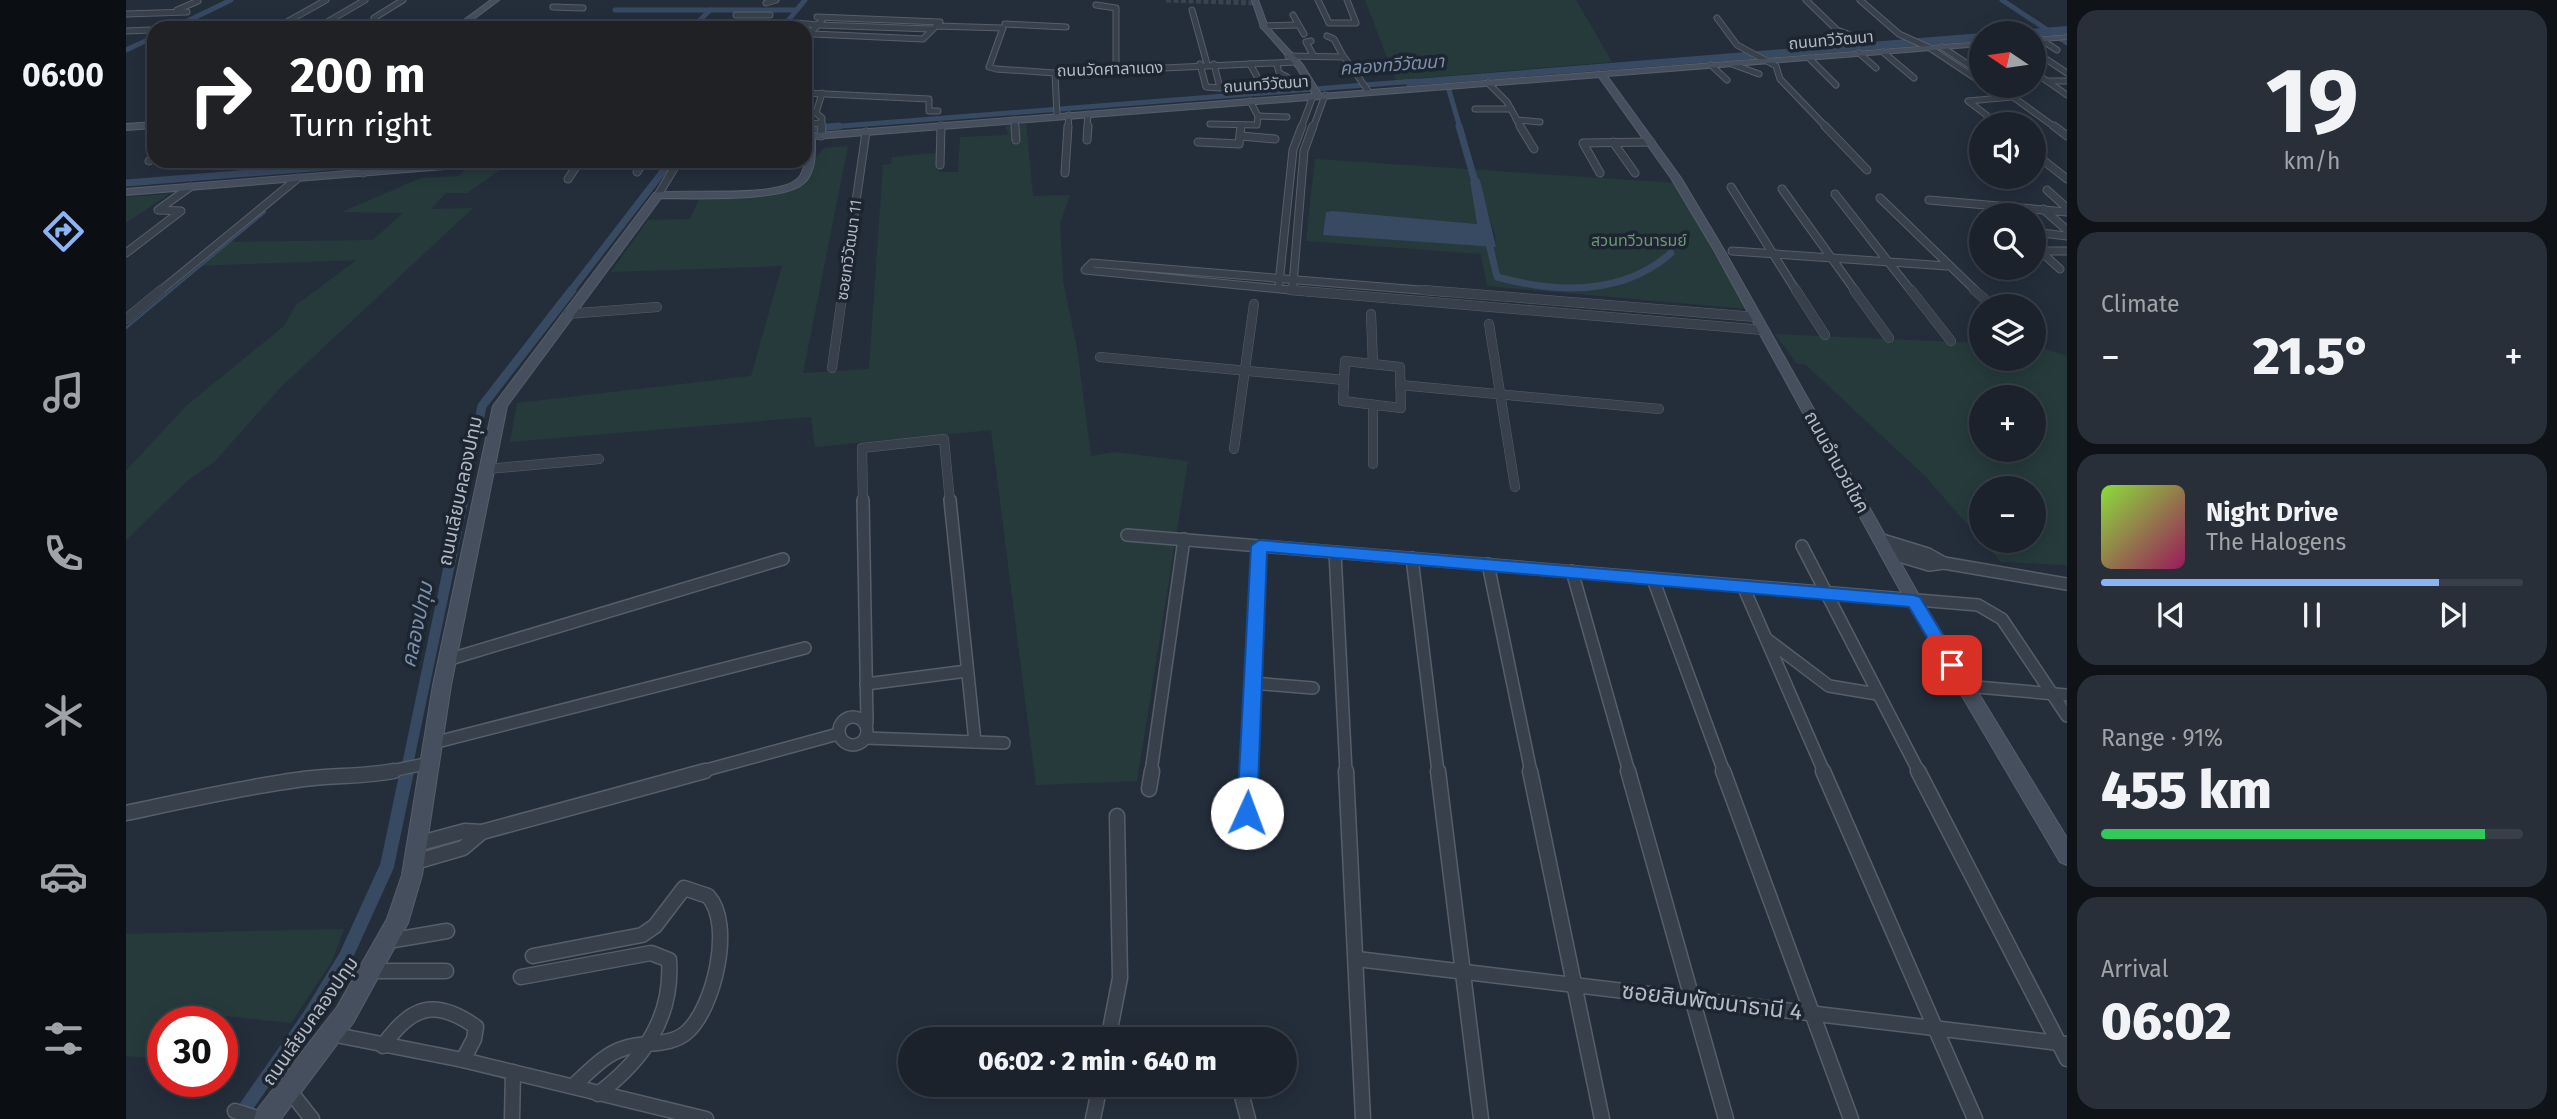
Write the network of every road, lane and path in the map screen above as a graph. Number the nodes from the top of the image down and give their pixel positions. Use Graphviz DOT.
graph roads {
  1 [pos="326,0"];
  2 [pos="365,0"];
  3 [pos="403,0"];
  4 [pos="496,0"];
  5 [pos="564,0"];
  6 [pos="776,0"];
  7 [pos="1255,0"];
  8 [pos="1318,0"];
  9 [pos="1348,0"];
  10 [pos="1806,0"];
  11 [pos="1860,0"];
  12 [pos="198,1"];
  13 [pos="766,3"];
  14 [pos="1096,5"];
  15 [pos="553,7"];
  16 [pos="583,8"];
  17 [pos="1192,10"];
  18 [pos="171,12"];
  19 [pos="187,12"];
  20 [pos="544,13"];
  21 [pos="126,14"];
  22 [pos="770,15"];
  23 [pos="1293,15"];
  24 [pos="817,16"];
  25 [pos="824,17"];
  26 [pos="374,18"];
  27 [pos="1717,18"];
  28 [pos="288,21"];
  29 [pos="329,21"];
  30 [pos="467,21"];
  31 [pos="730,21"];
  32 [pos="812,24"];
  33 [pos="818,24"];
  34 [pos="954,24"];
  35 [pos="1298,25"];
  36 [pos="1004,26"];
  37 [pos="1263,26"];
  38 [pos="1066,27"];
  39 [pos="931,29"];
  40 [pos="147,30"];
  41 [pos="126,31"];
  42 [pos="812,32"];
  43 [pos="812,33"];
  44 [pos="1304,34"];
  45 [pos="1327,36"];
  46 [pos="1856,37"];
  47 [pos="2065,37"];
  48 [pos="2046,38"];
  49 [pos="1311,41"];
  50 [pos="1865,42"];
  51 [pos="2046,44"];
  52 [pos="1820,45"];
  53 [pos="1969,45"];
  54 [pos="1805,46"];
  55 [pos="1926,46"];
  56 [pos="1945,46"];
  57 [pos="2057,50"];
  58 [pos="1883,52"];
  59 [pos="1860,53"];
  60 [pos="1838,54"];
  61 [pos="1313,55"];
  62 [pos="1334,55"];
  63 [pos="1343,56"];
  64 [pos="1809,58"];
  65 [pos="1292,59"];
  66 [pos="2046,59"];
  67 [pos="1769,61"];
  68 [pos="1200,64"];
  69 [pos="1210,64"];
  70 [pos="1250,64"];
  71 [pos="1277,64"];
  72 [pos="1732,64"];
  73 [pos="1969,64"];
  74 [pos="1711,65"];
  75 [pos="1876,68"];
  76 [pos="1116,70"];
  77 [pos="1351,71"];
  78 [pos="1055,73"];
  79 [pos="1601,74"];
  80 [pos="1759,74"];
  81 [pos="1969,74"];
  82 [pos="2067,74"];
  83 [pos="1287,77"];
  84 [pos="1914,78"];
  85 [pos="1727,80"];
  86 [pos="2047,81"];
  87 [pos="2067,81"];
  88 [pos="1259,82"];
  89 [pos="1488,83"];
  90 [pos="1836,85"];
  91 [pos="1366,88"];
  92 [pos="812,93"];
  93 [pos="822,93"];
  94 [pos="2067,95"];
  95 [pos="1316,96"];
  96 [pos="1997,98"];
  97 [pos="2013,98"];
  98 [pos="1250,101"];
  99 [pos="1475,109"];
  100 [pos="1511,110"];
  101 [pos="939,111"];
  102 [pos="1056,111"];
  103 [pos="1983,112"];
  104 [pos="1088,114"];
  105 [pos="1069,115"];
  106 [pos="1258,116"];
  107 [pos="1287,117"];
  108 [pos="1516,119"];
  109 [pos="1014,120"];
  110 [pos="1540,122"];
  111 [pos="822,123"];
  112 [pos="1210,124"];
  113 [pos="147,125"];
  114 [pos="1241,125"];
  115 [pos="941,126"];
  116 [pos="126,127"];
  117 [pos="866,132"];
  118 [pos="813,133"];
  119 [pos="1241,136"];
  120 [pos="2067,136"];
  121 [pos="1275,139"];
  122 [pos="1016,140"];
  123 [pos="1087,140"];
  124 [pos="1198,142"];
  125 [pos="1613,142"];
  126 [pos="1651,142"];
  127 [pos="1534,149"];
  128 [pos="2046,162"];
  129 [pos="940,165"];
  130 [pos="361,168"];
  131 [pos="575,168"];
  132 [pos="640,168"];
  133 [pos="674,168"];
  134 [pos="808,168"];
  135 [pos="1867,170"];
  136 [pos="637,172"];
  137 [pos="1065,173"];
  138 [pos="1600,173"];
  139 [pos="1635,173"];
  140 [pos="298,178"];
  141 [pos="568,179"];
  142 [pos="2067,179"];
  143 [pos="190,187"];
  144 [pos="1731,187"];
  145 [pos="1782,189"];
  146 [pos="2047,190"];
  147 [pos="126,192"];
  148 [pos="1835,194"];
  149 [pos="658,195"];
  150 [pos="1880,198"];
  151 [pos="1929,200"];
  152 [pos="1981,203"];
  153 [pos="2046,209"];
  154 [pos="2067,210"];
  155 [pos="2046,212"];
  156 [pos="2046,215"];
  157 [pos="2051,216"];
  158 [pos="2067,230"];
  159 [pos="2046,233"];
  160 [pos="2067,236"];
  161 [pos="1724,249"];
  162 [pos="2067,251"];
  163 [pos="1774,252"];
  164 [pos="126,253"];
  165 [pos="1831,256"];
  166 [pos="1888,260"];
  167 [pos="1946,265"];
  168 [pos="2060,269"];
  169 [pos="1280,278"];
  170 [pos="1293,279"];
  171 [pos="1279,289"];
  172 [pos="1292,291"];
  173 [pos="1979,294"];
  174 [pos="1254,304"];
  175 [pos="657,307"];
  176 [pos="567,314"];
  177 [pos="1371,314"];
  178 [pos="1756,317"];
  179 [pos="126,319"];
  180 [pos="1489,324"];
  181 [pos="1763,330"];
  182 [pos="1825,335"];
  183 [pos="1889,338"];
  184 [pos="1951,341"];
  185 [pos="1100,357"];
  186 [pos="1373,364"];
  187 [pos="832,368"];
  188 [pos="1245,371"];
  189 [pos="1344,380"];
  190 [pos="1400,385"];
  191 [pos="1500,394"];
  192 [pos="1373,405"];
  193 [pos="1659,409"];
  194 [pos="1234,449"];
  195 [pos="599,459"];
  196 [pos="1374,464"];
  197 [pos="486,469"];
  198 [pos="1514,487"];
  199 [pos="1128,535"];
  200 [pos="1184,539"];
  201 [pos="1879,539"];
  202 [pos="1259,546"];
  203 [pos="1802,546"];
  204 [pos="1335,552"];
  205 [pos="1886,552"];
  206 [pos="1412,558"];
  207 [pos="783,559"];
  208 [pos="1944,563"];
  209 [pos="1488,564"];
  210 [pos="1572,571"];
  211 [pos="1653,579"];
  212 [pos="2067,584"];
  213 [pos="1742,586"];
  214 [pos="1826,594"];
  215 [pos="1914,601"];
  216 [pos="1765,639"];
  217 [pos="805,648"];
  218 [pos="447,660"];
  219 [pos="967,671"];
  220 [pos="1252,683"];
  221 [pos="866,684"];
  222 [pos="1965,686"];
  223 [pos="1312,688"];
  224 [pos="2052,693"];
  225 [pos="1877,694"];
  226 [pos="2067,695"];
  227 [pos="2067,716"];
  228 [pos="867,723"];
  229 [pos="838,733"];
  230 [pos="866,738"];
  231 [pos="975,742"];
  232 [pos="433,743"];
  233 [pos="1004,743"];
  234 [pos="424,764"];
  235 [pos="1149,789"];
  236 [pos="126,813"];
  237 [pos="1247,813"];
  238 [pos="1117,816"];
  239 [pos="482,832"];
  240 [pos="417,844"];
  241 [pos="2067,856"];
  242 [pos="415,862"];
  243 [pos="447,931"];
  244 [pos="388,941"];
  245 [pos="533,956"];
  246 [pos="1357,958"];
  247 [pos="372,971"];
  248 [pos="446,971"];
  249 [pos="1462,971"];
  250 [pos="521,977"];
  251 [pos="1575,985"];
  252 [pos="1693,999"];
  253 [pos="1813,1013"];
  254 [pos="1111,1027"];
  255 [pos="1935,1028"];
  256 [pos="331,1034"];
  257 [pos="2063,1043"];
  258 [pos="650,1045"];
  259 [pos="383,1046"];
  260 [pos="2067,1059"];
  261 [pos="463,1060"];
  262 [pos="513,1072"];
  263 [pos="573,1086"];
  264 [pos="289,1090"];
  265 [pos="598,1094"];
  266 [pos="1098,1097"];
  267 [pos="1242,1097"];
  268 [pos="265,1119"];
  269 [pos="312,1119"];
  270 [pos="512,1119"];
  271 [pos="706,1119"];
  272 [pos="1093,1119"];
  273 [pos="1248,1119"];
  274 [pos="1363,1119"];
  275 [pos="1480,1119"];
  276 [pos="1602,1119"];
  277 [pos="1726,1119"];
  278 [pos="1851,1119"];
  279 [pos="1975,1119"];
  1 -- 28 [label="street"];
  2 -- 29 [label="street"];
  3 -- 26 [label="street"];
  4 -- 30 [label="street"];
  5 -- 15 [label="street"];
  6 -- 13 [label="street"];
  7 -- 37 [label="street"];
  8 -- 9 [label="street"];
  10 -- 46 [label="street"];
  11 -- 55 [label="street"];
  12 -- 18 [label="street"];
  14 -- 76 [label="street"];
  15 -- 16 [label="street"];
  15 -- 20 [label="street"];
  17 -- 69 [label="street"];
  18 -- 19 [label="street"];
  18 -- 21 [label="street"];
  22 -- 31 [label="street"];
  23 -- 35 [label="street"];
  24 -- 25 [label="street"];
  25 -- 33 [label="street"];
  25 -- 34 [label="street"];
  27 -- 67 [label="street"];
  32 -- 33 [label="street"];
  33 -- 39 [label="street"];
  33 -- 42 [label="street"];
  34 -- 36 [label="street"];
  34 -- 39 [label="street"];
  35 -- 37 [label="street"];
  35 -- 44 [label="street"];
  36 -- 38 [label="street"];
  36 -- 78 [label="street, ถนนวัดศาลาแดง"];
  37 -- 65 [label="street"];
  39 -- 43 [label="street"];
  40 -- 41 [label="street"];
  45 -- 63 [label="street"];
  47 -- 48 [label="street"];
  49 -- 61 [label="street"];
  50 -- 52 [label="street"];
  51 -- 57 [label="street"];
  52 -- 54 [label="street"];
  52 -- 60 [label="street"];
  53 -- 56 [label="street, ถนนทวีวัฒนา"];
  55 -- 56 [label="street, ถนนทวีวัฒนา"];
  55 -- 58 [label="street, ถนนทวีวัฒนา"];
  55 -- 81 [label="street"];
  56 -- 73 [label="street"];
  58 -- 59 [label="street, ถนนทวีวัฒนา"];
  58 -- 84 [label="street"];
  59 -- 60 [label="street, ถนนทวีวัฒนา"];
  59 -- 75 [label="street"];
  60 -- 64 [label="street, ถนนทวีวัฒนา"];
  61 -- 62 [label="street, ถนนวัดศาลาแดง"];
  61 -- 65 [label="street, ถนนวัดศาลาแดง"];
  62 -- 63 [label="street, ถนนวัดศาลาแดง"];
  62 -- 77 [label="street"];
  63 -- 77 [label="street"];
  64 -- 67 [label="street, ถนนทวีวัฒนา"];
  64 -- 90 [label="street"];
  65 -- 71 [label="street, ถนนวัดศาลาแดง"];
  65 -- 95 [label="street"];
  66 -- 82 [label="street"];
  67 -- 72 [label="street, ถนนทวีวัฒนา"];
  67 -- 135 [label="street"];
  68 -- 69 [label="street, ถนนวัดศาลาแดง"];
  68 -- 69 [label="street"];
  68 -- 76 [label="street, ถนนวัดศาลาแดง"];
  69 -- 70 [label="street, ถนนวัดศาลาแดง"];
  70 -- 71 [label="street, ถนนวัดศาลาแดง"];
  70 -- 88 [label="street"];
  71 -- 83 [label="street"];
  72 -- 74 [label="street, ถนนทวีวัฒนา"];
  72 -- 80 [label="street"];
  74 -- 79 [label="street, ถนนทวีวัฒนา"];
  74 -- 85 [label="street"];
  76 -- 78 [label="street, ถนนวัดศาลาแดง"];
  77 -- 91 [label="street"];
  78 -- 102 [label="street"];
  79 -- 89 [label="street, ถนนทวีวัฒนา"];
  79 -- 126 [label="street, ถนนอำนวยโชค"];
  86 -- 87 [label="street"];
  86 -- 94 [label="street"];
  89 -- 91 [label="street, ถนนทวีวัฒนา"];
  89 -- 100 [label="street"];
  91 -- 95 [label="street, ถนนทวีวัฒนา"];
  92 -- 93 [label="street"];
  93 -- 101 [label="street"];
  93 -- 111 [label="street"];
  95 -- 98 [label="street, ถนนทวีวัฒนา"];
  95 -- 169 [label="street"];
  95 -- 170 [label="street"];
  96 -- 103 [label="street"];
  97 -- 120 [label="street"];
  98 -- 104 [label="street, ถนนทวีวัฒนา"];
  98 -- 106 [label="street"];
  99 -- 100 [label="street"];
  100 -- 108 [label="street"];
  102 -- 105 [label="street, ถนนทวีวัฒนา"];
  102 -- 109 [label="street, ถนนทวีวัฒนา"];
  104 -- 105 [label="street, ถนนทวีวัฒนา"];
  104 -- 123 [label="street"];
  105 -- 137 [label="street"];
  106 -- 107 [label="street"];
  106 -- 114 [label="street"];
  108 -- 110 [label="street"];
  108 -- 127 [label="street"];
  109 -- 115 [label="street, ถนนทวีวัฒนา"];
  109 -- 122 [label="street"];
  111 -- 118 [label="street"];
  111 -- 118 [label="street"];
  112 -- 114 [label="street"];
  113 -- 116 [label="street"];
  114 -- 119 [label="street"];
  115 -- 117 [label="street, ถนนทวีวัฒนา"];
  115 -- 129 [label="street"];
  117 -- 118 [label="street, ถนนทวีวัฒนา"];
  117 -- 187 [label="street, ซอยทวีวัฒนา 11"];
  119 -- 121 [label="street"];
  119 -- 124 [label="street"];
  125 -- 126 [label="street"];
  125 -- 138 [label="street"];
  125 -- 139 [label="street"];
  126 -- 161 [label="street, ถนนอำนวยโชค"];
  128 -- 142 [label="street"];
  130 -- 140 [label="street"];
  131 -- 141 [label="street"];
  132 -- 136 [label="street"];
  133 -- 149 [label="street"];
  134 -- 149 [label="street"];
  140 -- 143 [label="street"];
  140 -- 179 [label="street"];
  143 -- 147 [label="street"];
  143 -- 164 [label="street"];
  144 -- 163 [label="street"];
  145 -- 165 [label="street"];
  146 -- 154 [label="street"];
  148 -- 166 [label="street"];
  149 -- 176 [label="street, ถนนเลียบคลองปทุม"];
  150 -- 167 [label="street"];
  151 -- 152 [label="street"];
  153 -- 154 [label="street"];
  155 -- 157 [label="street"];
  156 -- 157 [label="street"];
  157 -- 158 [label="street"];
  159 -- 160 [label="street"];
  161 -- 163 [label="street"];
  161 -- 178 [label="street, ถนนอำนวยโชค"];
  162 -- 168 [label="street"];
  163 -- 165 [label="street"];
  163 -- 182 [label="street"];
  165 -- 166 [label="street"];
  165 -- 183 [label="street"];
  166 -- 167 [label="street"];
  166 -- 184 [label="street"];
  167 -- 173 [label="street"];
  169 -- 170 [label="street"];
  169 -- 171 [label="street"];
  169 -- 171 [label="street"];
  170 -- 172 [label="street"];
  170 -- 178 [label="street"];
  171 -- 172 [label="street"];
  172 -- 181 [label="street"];
  174 -- 188 [label="street"];
  175 -- 176 [label="street"];
  176 -- 197 [label="street, ถนนเลียบคลองปทุม"];
  177 -- 186 [label="street"];
  178 -- 181 [label="street, ถนนอำนวยโชค"];
  180 -- 191 [label="street"];
  181 -- 201 [label="street, ถนนอำนวยโชค"];
  185 -- 188 [label="street"];
  186 -- 189 [label="street"];
  186 -- 190 [label="street"];
  188 -- 189 [label="street"];
  188 -- 194 [label="street"];
  189 -- 192 [label="street"];
  190 -- 191 [label="street"];
  190 -- 192 [label="street"];
  191 -- 193 [label="street"];
  191 -- 198 [label="street"];
  192 -- 196 [label="street"];
  195 -- 197 [label="street"];
  197 -- 218 [label="street, ถนนเลียบคลองปทุม"];
  199 -- 200 [label="street"];
  200 -- 202 [label="street"];
  200 -- 235 [label="street"];
  201 -- 205 [label="street, ถนนอำนวยโชค"];
  201 -- 208 [label="street"];
  202 -- 204 [label="street"];
  202 -- 220 [label="street"];
  203 -- 214 [label="street"];
  204 -- 206 [label="street"];
  204 -- 246 [label="street"];
  205 -- 208 [label="street"];
  205 -- 215 [label="street, ถนนอำนวยโชค"];
  206 -- 209 [label="street"];
  206 -- 249 [label="street"];
  207 -- 218 [label="street"];
  208 -- 212 [label="street"];
  209 -- 210 [label="street"];
  209 -- 251 [label="street"];
  210 -- 211 [label="street"];
  210 -- 252 [label="street"];
  211 -- 213 [label="street"];
  211 -- 253 [label="street"];
  213 -- 214 [label="street"];
  213 -- 216 [label="street"];
  214 -- 215 [label="street"];
  214 -- 225 [label="street"];
  215 -- 222 [label="street, ถนนอำนวยโชค"];
  215 -- 224 [label="street"];
  216 -- 225 [label="street"];
  216 -- 255 [label="street"];
  217 -- 232 [label="street"];
  218 -- 232 [label="street, ถนนเลียบคลองปทุม"];
  219 -- 221 [label="street"];
  219 -- 221 [label="street"];
  219 -- 231 [label="street"];
  220 -- 223 [label="street"];
  220 -- 237 [label="street"];
  221 -- 228 [label="street"];
  222 -- 224 [label="street"];
  222 -- 241 [label="street, ถนนอำนวยโชค"];
  224 -- 226 [label="street"];
  224 -- 227 [label="street"];
  225 -- 257 [label="street"];
  228 -- 229 [label="street"];
  228 -- 230 [label="street"];
  229 -- 230 [label="street"];
  229 -- 239 [label="street"];
  230 -- 231 [label="street"];
  231 -- 233 [label="street"];
  232 -- 234 [label="street, ถนนเลียบคลองปทุม"];
  234 -- 236 [label="street"];
  234 -- 240 [label="street, ถนนเลียบคลองปทุม"];
  238 -- 254 [label="street"];
  239 -- 240 [label="street"];
  239 -- 242 [label="street"];
  240 -- 242 [label="street, ถนนเลียบคลองปทุม"];
  242 -- 244 [label="street, ถนนเลียบคลองปทุม"];
  243 -- 244 [label="street"];
  244 -- 247 [label="street, ถนนเลียบคลองปทุม"];
  245 -- 258 [label="street"];
  246 -- 249 [label="street, ซอยสินพัฒนาธานี 4"];
  246 -- 274 [label="street"];
  247 -- 248 [label="street"];
  247 -- 256 [label="street, ถนนเลียบคลองปทุม"];
  249 -- 251 [label="street, ซอยสินพัฒนาธานี 4"];
  249 -- 275 [label="street"];
  250 -- 258 [label="street"];
  251 -- 252 [label="street, ซอยสินพัฒนาธานี 4"];
  251 -- 276 [label="street"];
  252 -- 253 [label="street, ซอยสินพัฒนาธานี 4"];
  252 -- 277 [label="street"];
  253 -- 255 [label="street, ซอยสินพัฒนาธานี 4"];
  253 -- 278 [label="street"];
  255 -- 257 [label="street, ซอยสินพัฒนาธานี 4"];
  255 -- 279 [label="street"];
  256 -- 259 [label="street"];
  256 -- 264 [label="street, ถนนเลียบคลองปทุม"];
  257 -- 260 [label="street"];
  258 -- 263 [label="street"];
  258 -- 265 [label="street"];
  259 -- 261 [label="street"];
  259 -- 261 [label="street"];
  261 -- 262 [label="street"];
  262 -- 263 [label="street"];
  262 -- 270 [label="street"];
  263 -- 265 [label="street"];
  264 -- 268 [label="street, ถนนเลียบคลองปทุม"];
  264 -- 269 [label="street"];
  265 -- 271 [label="street"];
  266 -- 272 [label="street"];
  267 -- 273 [label="street"];
}
